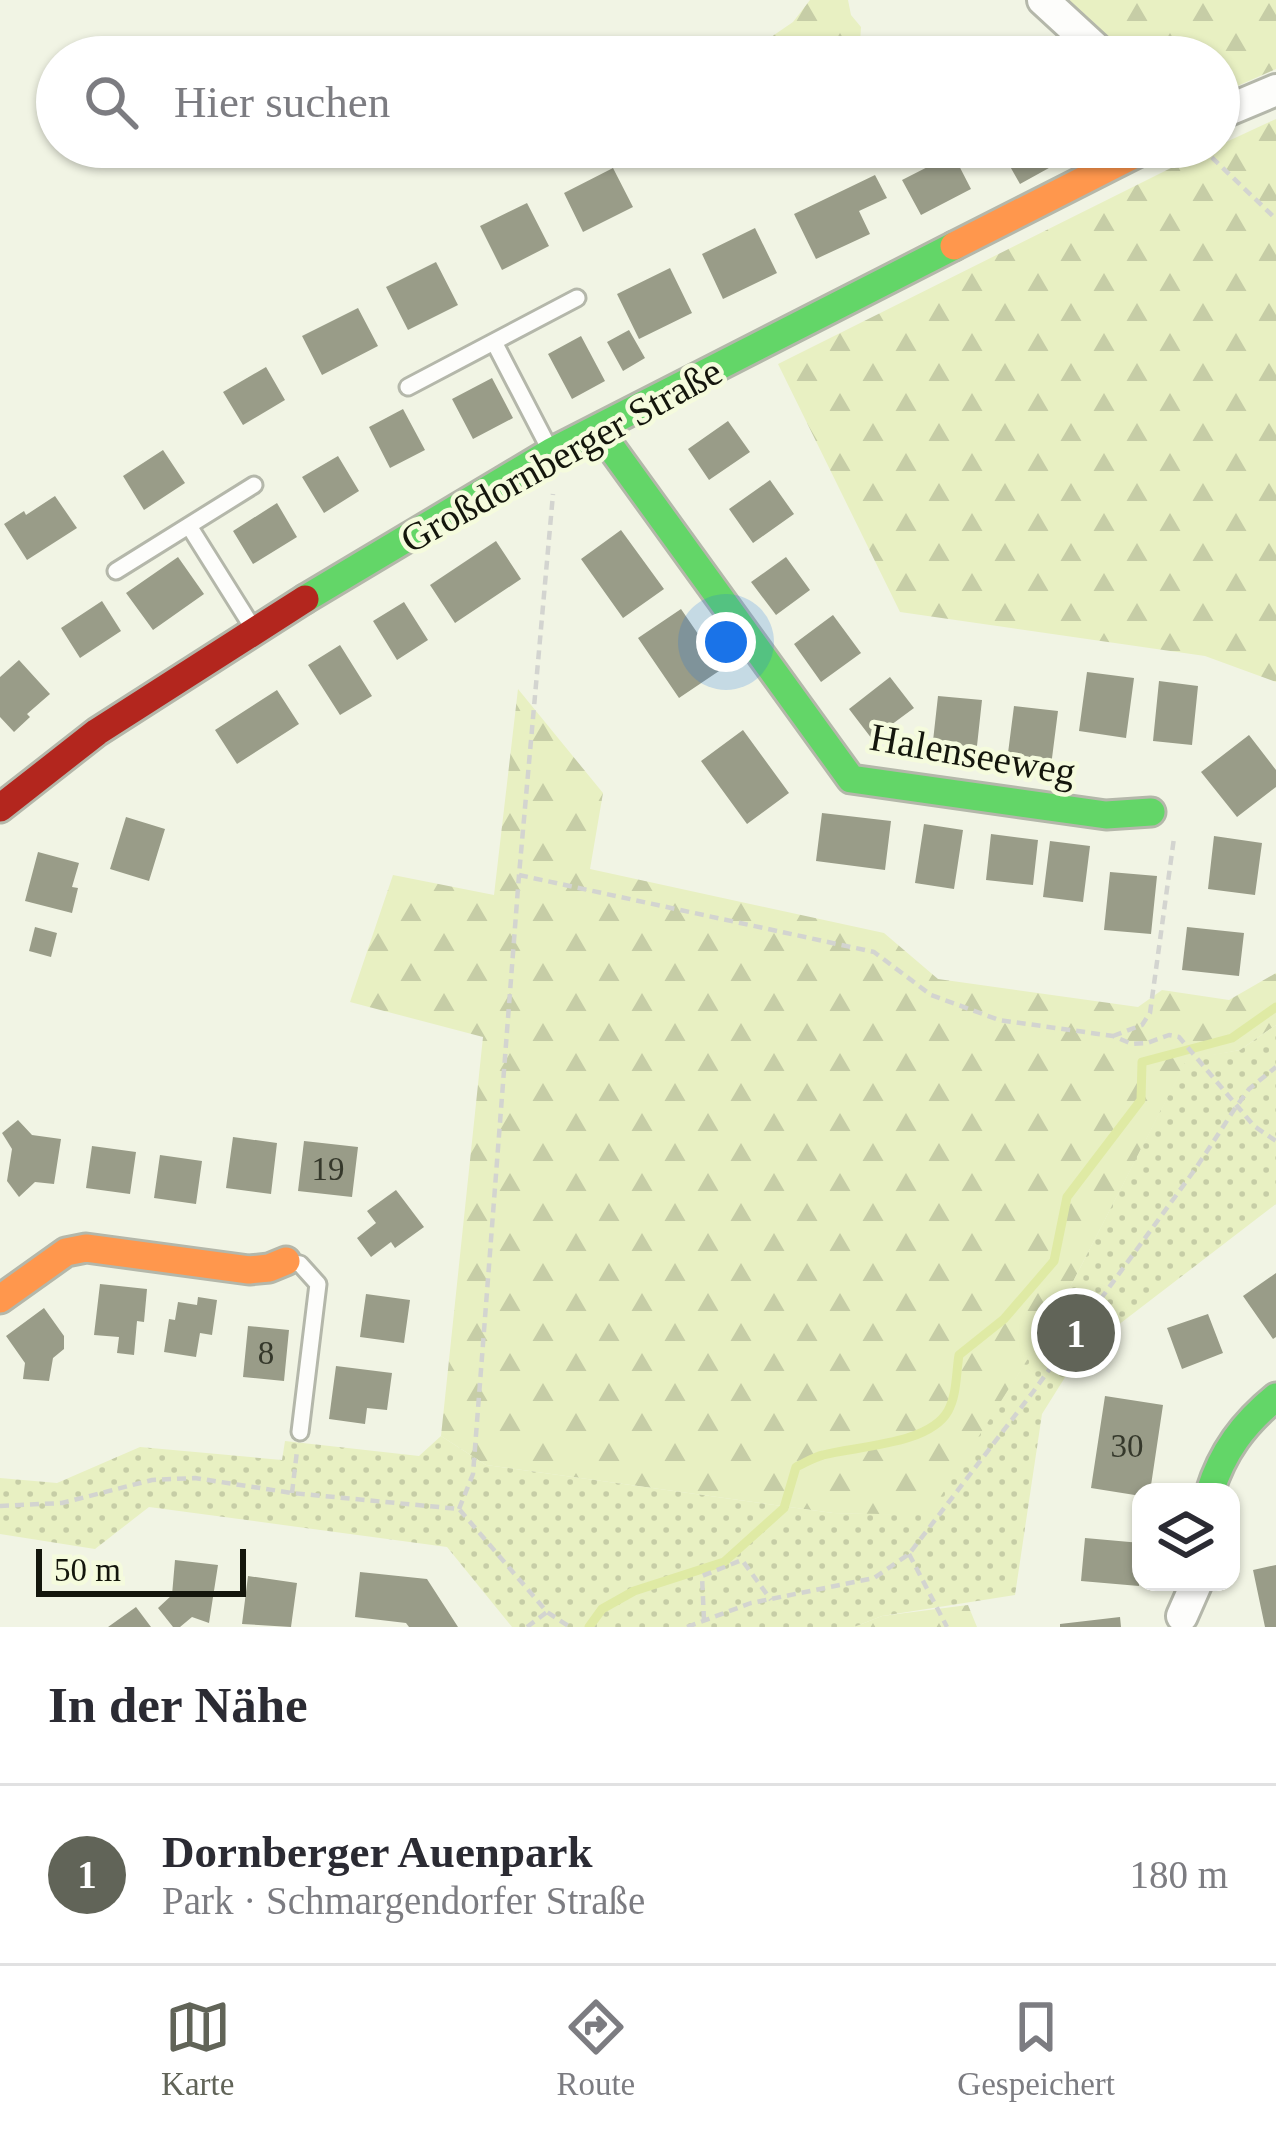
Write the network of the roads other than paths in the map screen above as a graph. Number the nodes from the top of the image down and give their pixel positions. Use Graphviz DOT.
graph roads {
  1 [pos="1043,0"];
  2 [pos="1082,36"];
  3 [pos="1276,90"];
  4 [pos="1240,105"];
  5 [pos="1108,168"];
  6 [pos="577,298"];
  7 [pos="495,344"];
  8 [pos="408,387"];
  9 [pos="600,428"];
  10 [pos="551,452"];
  11 [pos="254,484"];
  12 [pos="189,526"];
  13 [pos="116,571"];
  14 [pos="254,629"];
  15 [pos="0,808"];
  16 [pos="1150,812"];
  17 [pos="286,1261"];
  18 [pos="0,1299"];
  19 [pos="1276,1397"];
  20 [pos="299,1432"];
  21 [pos="1213,1483"];
  22 [pos="1193,1591"];
  23 [pos="1182,1616"];
  1 -- 2 [label="street"];
  3 -- 4 [label="street"];
  5 -- 9 [label="street, Großdornberger Straße"];
  6 -- 7 [label="lane"];
  7 -- 8 [label="lane"];
  7 -- 10 [label="lane"];
  9 -- 10 [label="street, Großdornberger Straße"];
  9 -- 16 [label="street, Halenseeweg"];
  10 -- 14 [label="street, Großdornberger Straße"];
  11 -- 12 [label="lane"];
  12 -- 13 [label="lane"];
  12 -- 14 [label="lane"];
  14 -- 15 [label="street, Großdornberger Straße"];
  17 -- 18 [label="street"];
  17 -- 20 [label="lane"];
  19 -- 21 [label="street"];
  22 -- 23 [label="street"];
}
